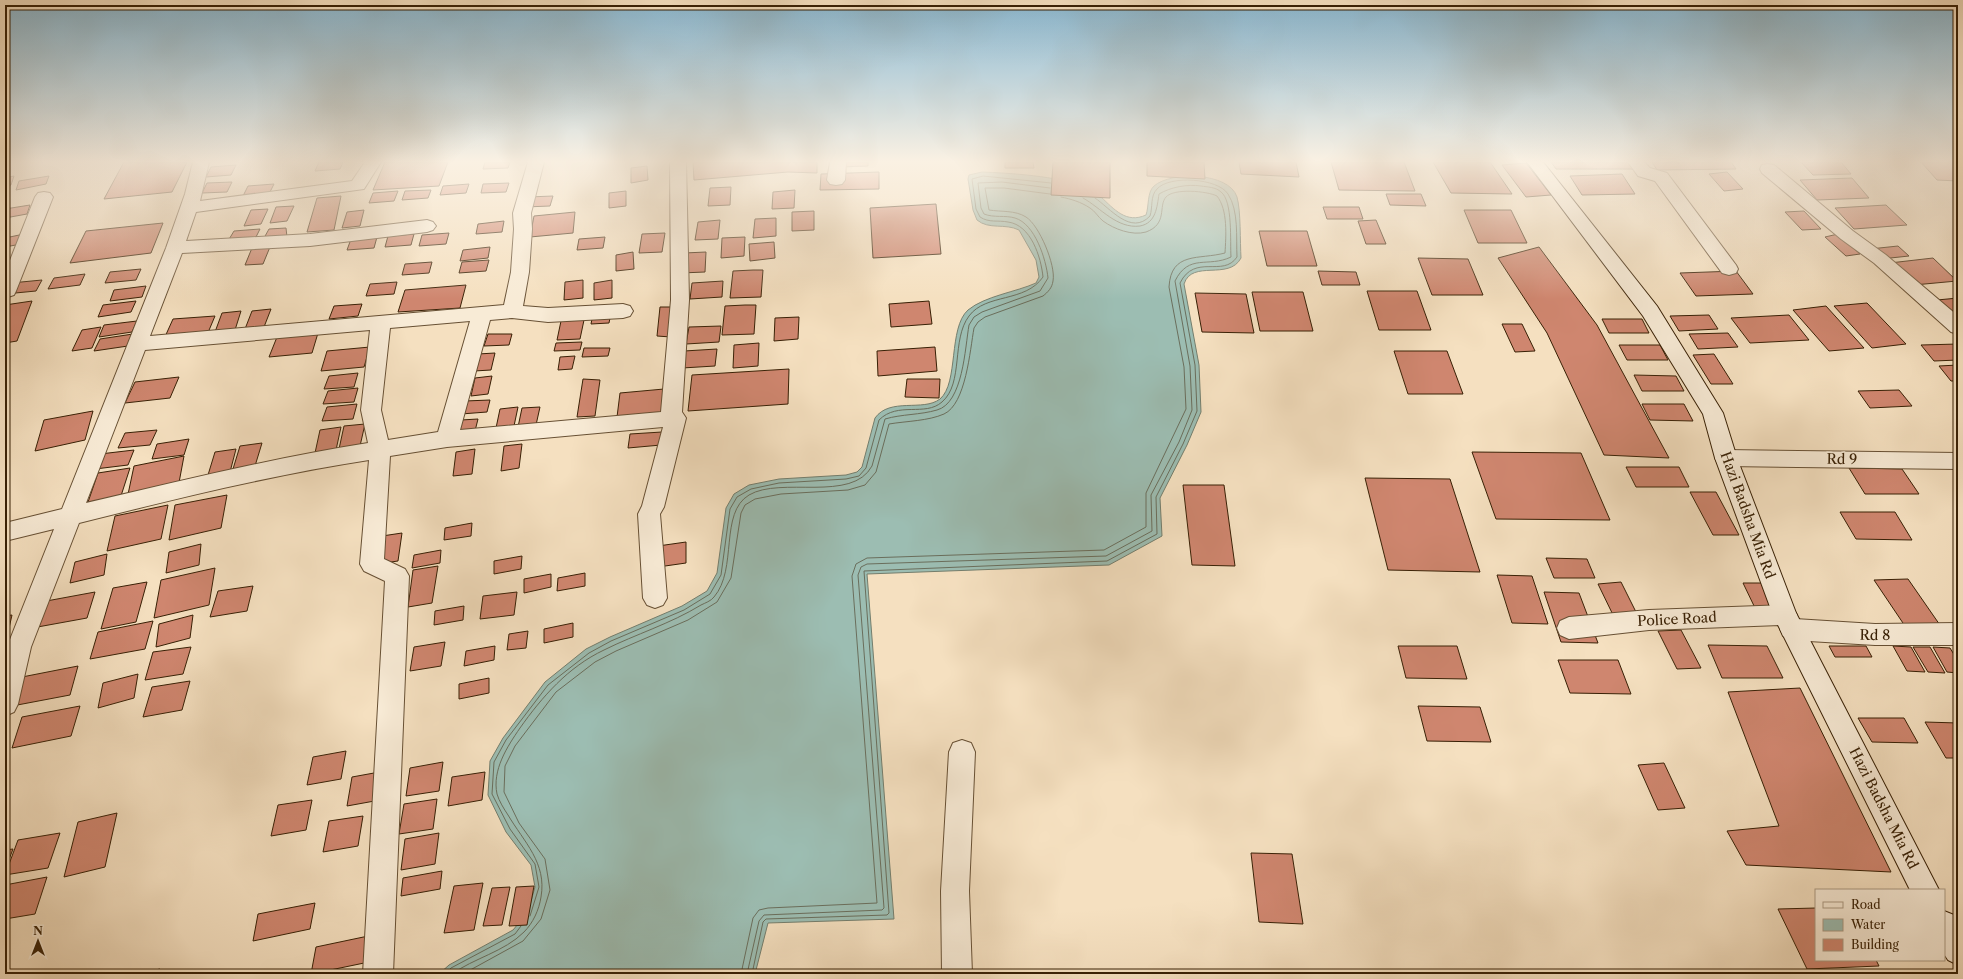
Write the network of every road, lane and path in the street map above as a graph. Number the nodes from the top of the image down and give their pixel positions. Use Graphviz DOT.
graph roads {
  1 [pos="40,208"];
  2 [pos="189,208"];
  3 [pos="523,208"];
  4 [pos="679,208"];
  5 [pos="1570,208"];
  6 [pos="1684,208"];
  7 [pos="1814,208"];
  8 [pos="427,226"];
  9 [pos="176,248"];
  10 [pos="1729,269"];
  11 [pos="5,292"];
  12 [pos="512,311"];
  13 [pos="623,311"];
  14 [pos="482,314"];
  15 [pos="381,323"];
  16 [pos="1958,327"];
  17 [pos="138,344"];
  18 [pos="671,418"];
  19 [pos="447,439"];
  20 [pos="380,450"];
  21 [pos="1726,458"];
  22 [pos="1958,461"];
  23 [pos="70,517"];
  24 [pos="5,532"];
  25 [pos="655,598"];
  26 [pos="1789,622"];
  27 [pos="1569,628"];
  28 [pos="1958,634"];
  29 [pos="5,704"];
  30 [pos="962,752"];
  31 [pos="1924,889"];
  32 [pos="1945,921"];
  33 [pos="1958,922"];
  34 [pos="1945,927"];
  35 [pos="1958,950"];
  36 [pos="378,974"];
  37 [pos="957,974"];
  1 -- 11 [label="street"];
  2 -- 9 [label="street"];
  3 -- 12 [label="street"];
  4 -- 18 [label="street"];
  5 -- 21 [label="street, Hazi Badsha Mia Rd"];
  6 -- 10 [label="street"];
  7 -- 16 [label="street"];
  8 -- 9 [label="street"];
  9 -- 17 [label="street"];
  12 -- 13 [label="street"];
  12 -- 14 [label="street"];
  14 -- 15 [label="street"];
  14 -- 19 [label="street"];
  15 -- 17 [label="street"];
  15 -- 20 [label="street"];
  17 -- 23 [label="street"];
  18 -- 19 [label="street"];
  18 -- 25 [label="street"];
  19 -- 20 [label="street"];
  20 -- 23 [label="street"];
  20 -- 36 [label="street"];
  21 -- 22 [label="street, Rd 9"];
  21 -- 26 [label="street, Hazi Badsha Mia Rd"];
  23 -- 24 [label="street"];
  23 -- 29 [label="street"];
  26 -- 27 [label="street, Police Road"];
  26 -- 28 [label="street, Rd 8"];
  26 -- 31 [label="street, Hazi Badsha Mia Rd"];
  30 -- 37 [label="street"];
  32 -- 33 [label="street"];
  34 -- 35 [label="street"];
}
